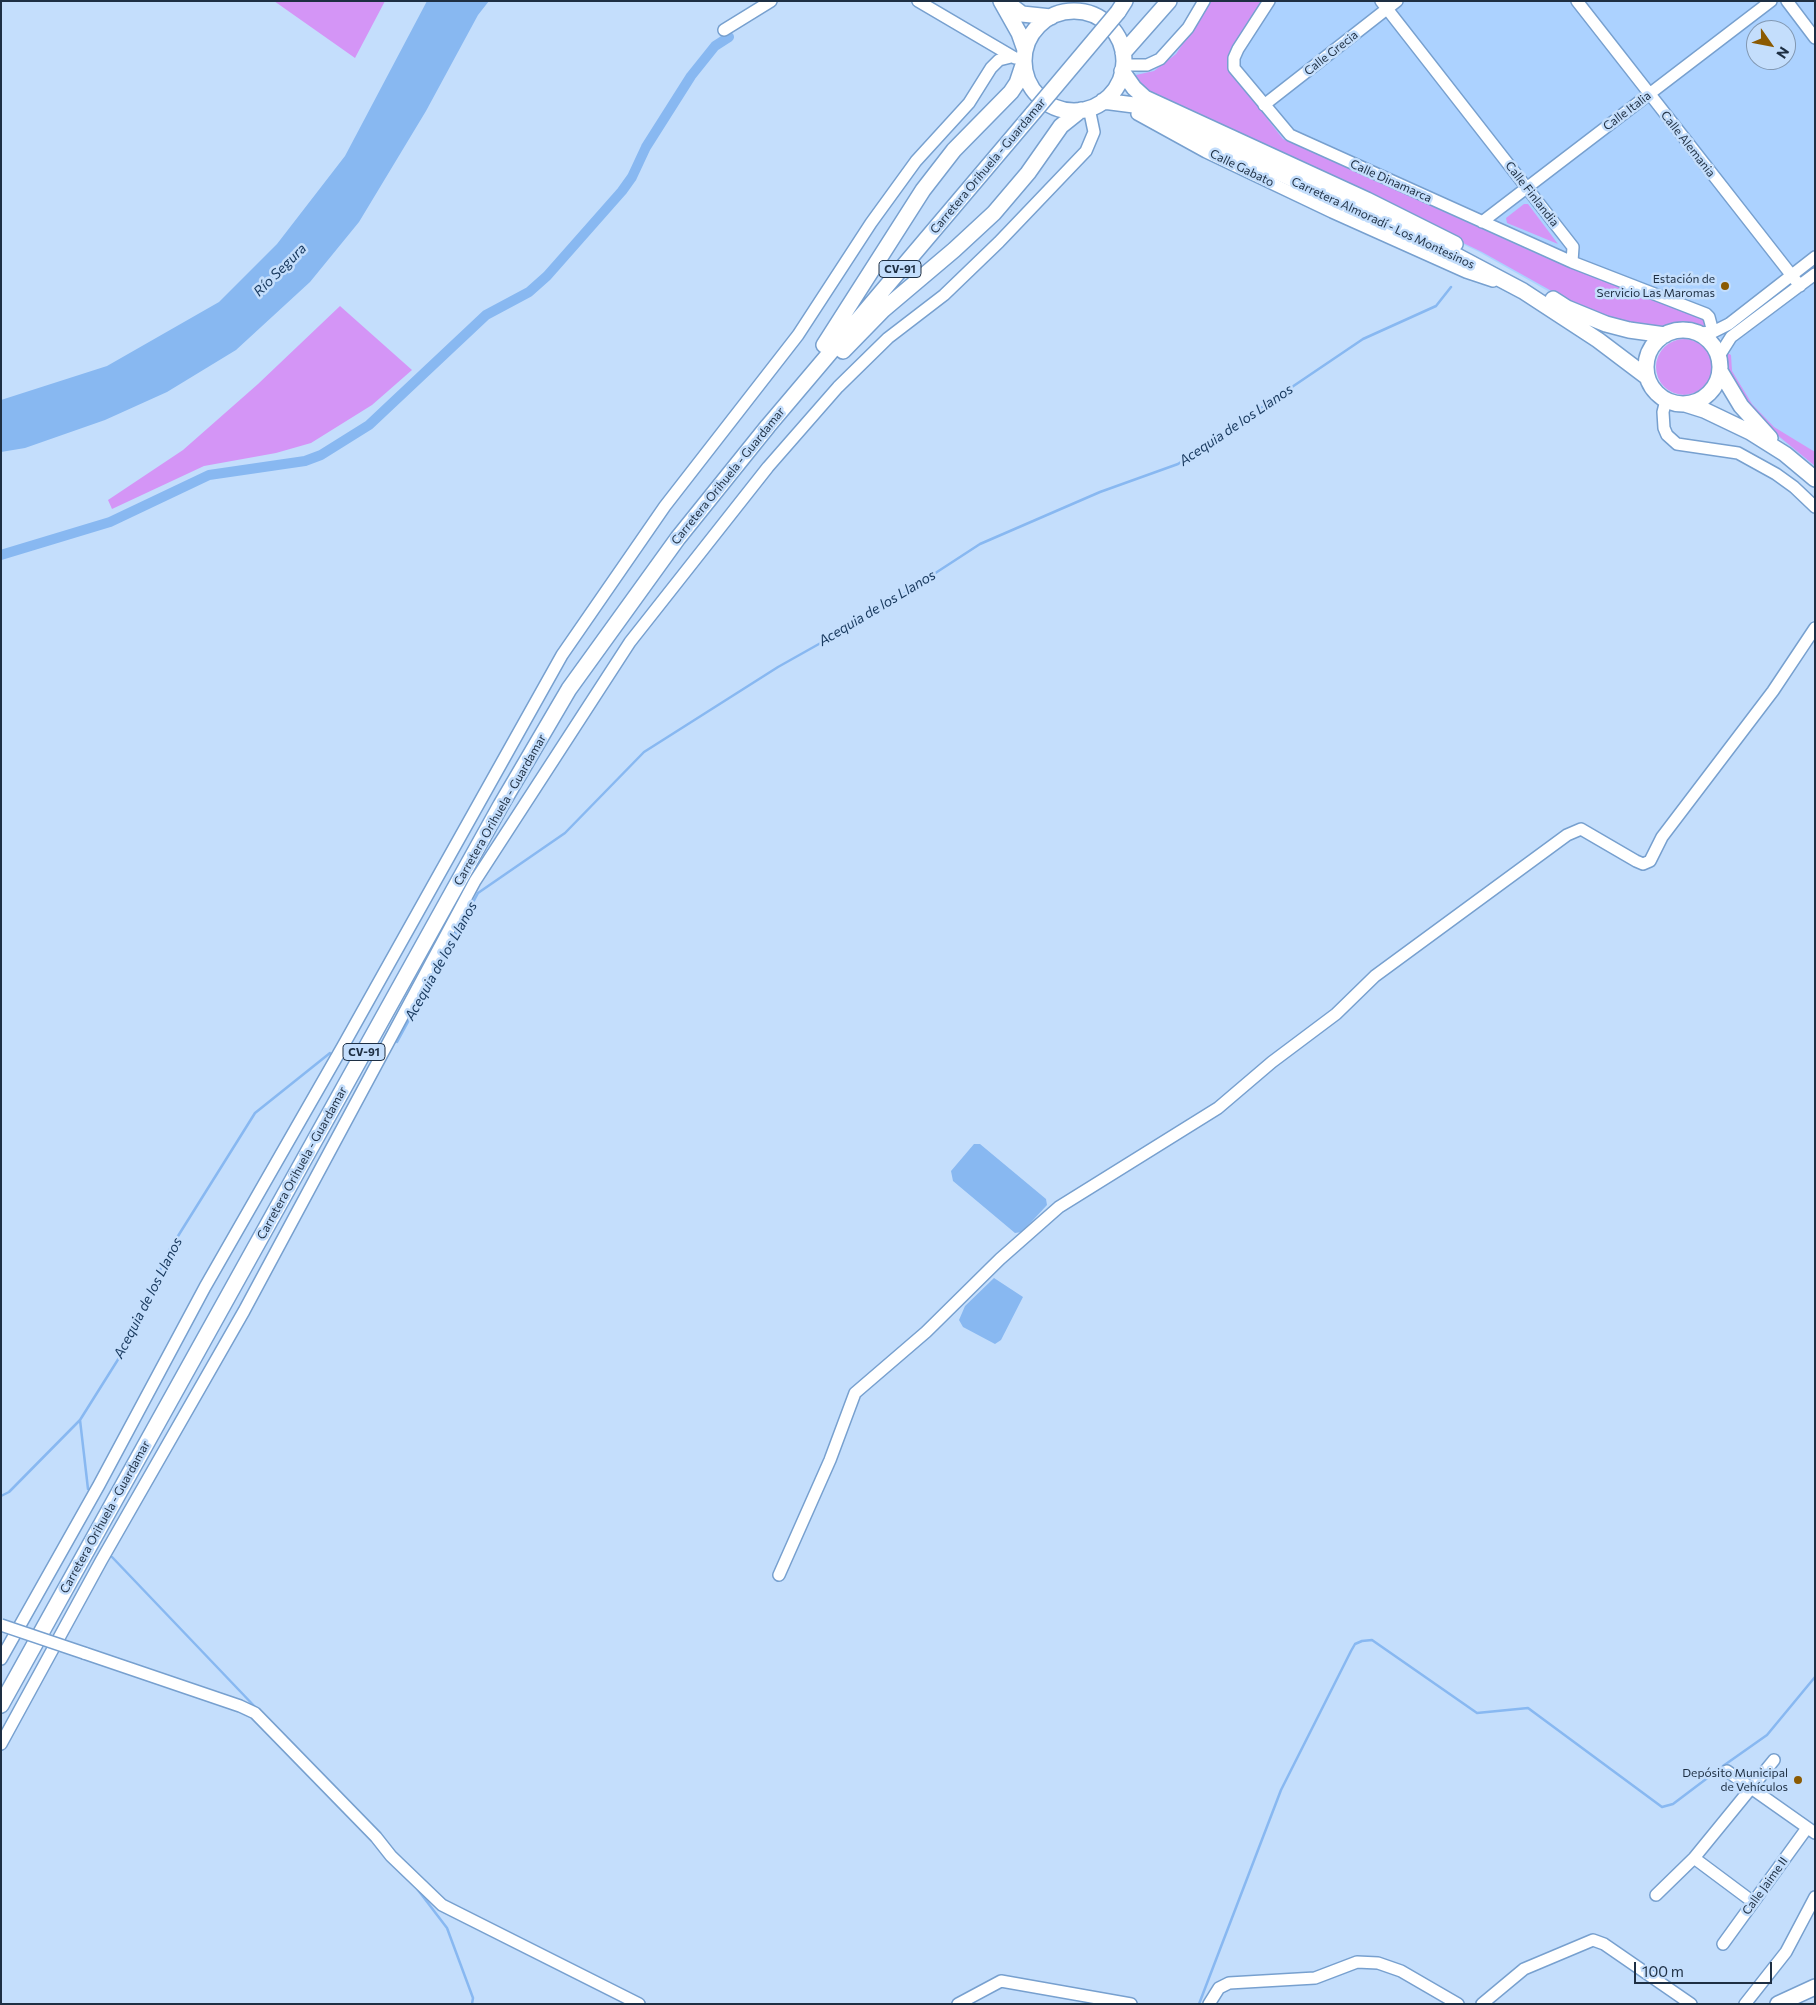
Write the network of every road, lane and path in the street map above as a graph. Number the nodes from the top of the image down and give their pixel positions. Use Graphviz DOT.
graph roads {
  1 [pos="771,1"];
  2 [pos="918,1"];
  3 [pos="1001,1"];
  4 [pos="1005,1"];
  5 [pos="1084,1"];
  6 [pos="1169,1"];
  7 [pos="1204,1"];
  8 [pos="1269,1"];
  9 [pos="1397,1"];
  10 [pos="1577,1"];
  11 [pos="1771,1"];
  12 [pos="1786,1"];
  13 [pos="1384,5"];
  14 [pos="1122,6"];
  15 [pos="1070,11"];
  16 [pos="1051,17"];
  17 [pos="724,30"];
  18 [pos="1815,38"];
  19 [pos="1021,57"];
  20 [pos="1123,63"];
  21 [pos="1649,94"];
  22 [pos="1111,102"];
  23 [pos="1264,106"];
  24 [pos="1085,109"];
  25 [pos="1526,188"];
  26 [pos="1482,222"];
  27 [pos="1815,257"];
  28 [pos="1572,262"];
  29 [pos="1815,274"];
  30 [pos="1792,275"];
  31 [pos="1800,286"];
  32 [pos="1706,333"];
  33 [pos="1665,335"];
  34 [pos="1719,356"];
  35 [pos="1720,371"];
  36 [pos="1647,377"];
  37 [pos="1666,400"];
  38 [pos="1684,404"];
  39 [pos="768,426"];
  40 [pos="1785,454"];
  41 [pos="1815,479"];
  42 [pos="1815,507"];
  43 [pos="1815,628"];
  44 [pos="780,1575"];
  45 [pos="1,1625"];
  46 [pos="1,1659"];
  47 [pos="1,1705"];
  48 [pos="1,1744"];
  49 [pos="1774,1760"];
  50 [pos="1727,1770"];
  51 [pos="1751,1788"];
  52 [pos="1811,1830"];
  53 [pos="1694,1858"];
  54 [pos="1656,1895"];
  55 [pos="1815,1897"];
  56 [pos="1753,1902"];
  57 [pos="1723,1944"];
  58 [pos="1815,1987"];
  59 [pos="639,2004"];
  60 [pos="958,2004"];
  61 [pos="1130,2004"];
  62 [pos="1209,2004"];
  63 [pos="1458,2004"];
  64 [pos="1482,2004"];
  65 [pos="1691,2004"];
  66 [pos="1745,2004"];
  67 [pos="1778,2004"];
  1 -- 17 [label="street"];
  2 -- 19 [label="street"];
  3 -- 19 [label="main road"];
  4 -- 16 [label="main road"];
  5 -- 15 [label="main road"];
  6 -- 20 [label="main road"];
  7 -- 20 [label="street"];
  8 -- 23 [label="street, Calle Dinamarca"];
  9 -- 13 [label="street, Calle Grecia"];
  10 -- 21 [label="street, Calle Alemania"];
  11 -- 21 [label="street, Calle Italia"];
  12 -- 18 [label="street"];
  13 -- 23 [label="street, Calle Grecia"];
  13 -- 25 [label="street, Calle Finlandia"];
  14 -- 39 [label="main road, Carretera Orihuela - Guardamar / CV-91, bridge"];
  15 -- 16 [label="main road"];
  15 -- 20 [label="main road"];
  16 -- 19 [label="main road"];
  19 -- 24 [label="main road"];
  19 -- 39 [label="main road"];
  19 -- 46 [label="street"];
  20 -- 22 [label="main road"];
  20 -- 33 [label="main road, Carretera Almoradí - Los Montesinos"];
  21 -- 25 [label="street, Calle Italia"];
  21 -- 30 [label="street, Calle Alemania"];
  22 -- 24 [label="main road"];
  22 -- 36 [label="main road, Carretera Almoradí - Los Montesinos"];
  23 -- 26 [label="street, Calle Dinamarca"];
  24 -- 39 [label="main road"];
  24 -- 48 [label="street"];
  25 -- 26 [label="street, Calle Italia"];
  25 -- 28 [label="street, Calle Finlandia"];
  26 -- 28 [label="street, Calle Dinamarca"];
  27 -- 30 [label="street"];
  28 -- 32 [label="street"];
  29 -- 31 [label="street"];
  30 -- 31 [label="street, Calle Alemania"];
  30 -- 32 [label="street"];
  31 -- 34 [label="street"];
  32 -- 33 [label="main road"];
  32 -- 34 [label="main road"];
  33 -- 36 [label="main road"];
  34 -- 35 [label="main road"];
  35 -- 38 [label="main road"];
  35 -- 40 [label="main road"];
  36 -- 37 [label="main road"];
  37 -- 38 [label="main road"];
  37 -- 42 [label="street"];
  38 -- 40 [label="main road"];
  39 -- 47 [label="main road, Carretera Orihuela - Guardamar / CV-91"];
  40 -- 41 [label="main road"];
  43 -- 44 [label="street"];
  45 -- 59 [label="street, bridge"];
  49 -- 51 [label="street"];
  50 -- 51 [label="street"];
  51 -- 52 [label="street"];
  51 -- 53 [label="street"];
  52 -- 56 [label="street, Calle Jaime II"];
  53 -- 54 [label="street"];
  53 -- 56 [label="street"];
  55 -- 66 [label="street"];
  56 -- 57 [label="street, Calle Jaime II"];
  58 -- 67 [label="main road"];
  60 -- 61 [label="street"];
  62 -- 63 [label="street"];
  64 -- 65 [label="street"];
}
